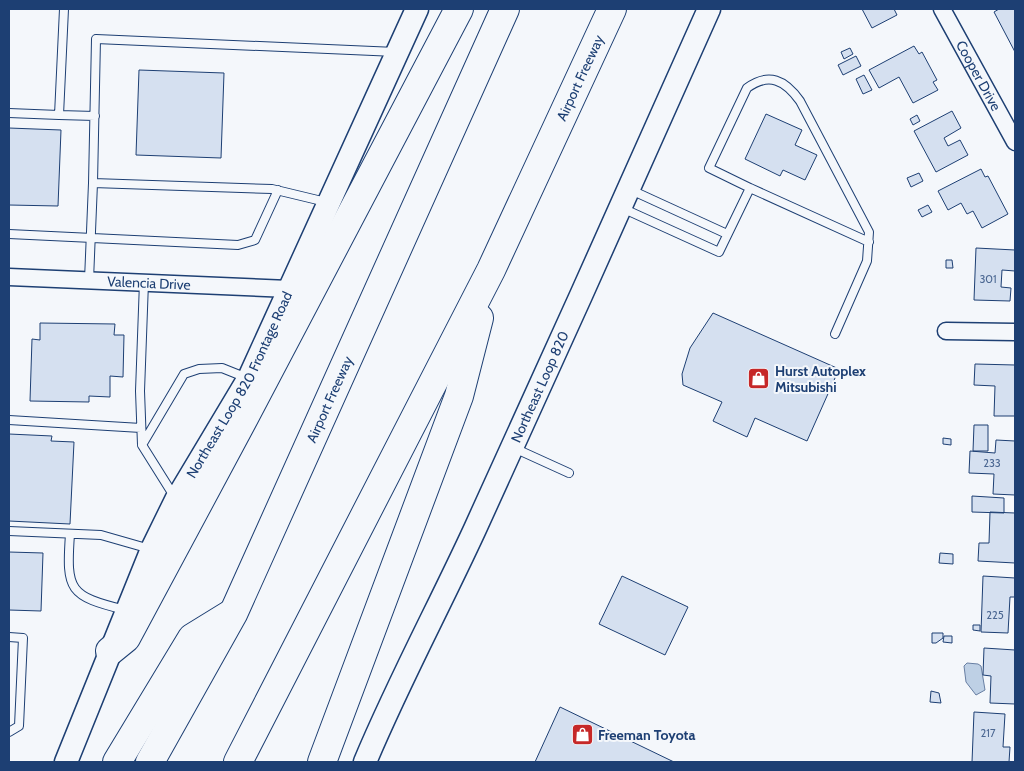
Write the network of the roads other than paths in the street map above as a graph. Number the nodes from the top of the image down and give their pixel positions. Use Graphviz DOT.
graph roads {
  1 [pos="64,9"];
  2 [pos="418,9"];
  3 [pos="460,9"];
  4 [pos="505,9"];
  5 [pos="612,9"];
  6 [pos="709,9"];
  7 [pos="942,9"];
  8 [pos="398,52"];
  9 [pos="9,113"];
  10 [pos="59,115"];
  11 [pos="95,116"];
  12 [pos="1015,142"];
  13 [pos="93,183"];
  14 [pos="750,188"];
  15 [pos="278,190"];
  16 [pos="625,198"];
  17 [pos="328,203"];
  18 [pos="9,234"];
  19 [pos="727,234"];
  20 [pos="91,237"];
  21 [pos="869,242"];
  22 [pos="491,270"];
  23 [pos="9,277"];
  24 [pos="89,280"];
  25 [pos="144,282"];
  26 [pos="289,289"];
  27 [pos="946,331"];
  28 [pos="1015,332"];
  29 [pos="835,334"];
  30 [pos="248,378"];
  31 [pos="9,420"];
  32 [pos="141,428"];
  33 [pos="142,445"];
  34 [pos="512,447"];
  35 [pos="569,473"];
  36 [pos="176,500"];
  37 [pos="9,531"];
  38 [pos="70,534"];
  39 [pos="152,549"];
  40 [pos="127,610"];
  41 [pos="232,614"];
  42 [pos="9,637"];
  43 [pos="110,651"];
  44 [pos="9,732"];
  45 [pos="66,762"];
  46 [pos="117,762"];
  47 [pos="150,762"];
  48 [pos="238,762"];
  49 [pos="322,762"];
  50 [pos="365,762"];
  1 -- 10 [label="lane"];
  2 -- 8 [label="main road, Northeast Loop 820 Frontage Road"];
  3 -- 43 [label="highway"];
  4 -- 41 [label="highway, Airport Freeway"];
  5 -- 22 [label="highway, Airport Freeway"];
  6 -- 16 [label="main road, Northeast Loop 820"];
  7 -- 12 [label="street, Cooper Drive"];
  8 -- 11 [label="lane"];
  8 -- 17 [label="main road, Northeast Loop 820 Frontage Road"];
  9 -- 10 [label="lane"];
  10 -- 11 [label="lane"];
  11 -- 13 [label="lane"];
  13 -- 15 [label="lane"];
  13 -- 20 [label="lane"];
  14 -- 19 [label="lane"];
  14 -- 21 [label="lane"];
  14 -- 21 [label="lane"];
  15 -- 17 [label="lane"];
  15 -- 20 [label="lane"];
  16 -- 19 [label="lane"];
  16 -- 19 [label="lane"];
  16 -- 34 [label="main road, Northeast Loop 820"];
  17 -- 26 [label="main road, Northeast Loop 820 Frontage Road"];
  18 -- 20 [label="lane"];
  20 -- 24 [label="lane"];
  21 -- 29 [label="lane"];
  22 -- 48 [label="highway, Airport Freeway"];
  22 -- 49 [label="highway"];
  23 -- 24 [label="street, Valencia Drive"];
  24 -- 25 [label="street, Valencia Drive"];
  25 -- 26 [label="street, Valencia Drive"];
  25 -- 32 [label="lane"];
  26 -- 30 [label="main road, Northeast Loop 820 Frontage Road"];
  27 -- 28 [label="street"];
  30 -- 33 [label="lane"];
  30 -- 36 [label="main road, Northeast Loop 820 Frontage Road"];
  31 -- 32 [label="lane"];
  32 -- 33 [label="lane"];
  33 -- 36 [label="lane"];
  34 -- 35 [label="lane"];
  34 -- 50 [label="main road, Northeast Loop 820"];
  36 -- 39 [label="main road, Northeast Loop 820 Frontage Road"];
  37 -- 38 [label="lane"];
  38 -- 39 [label="lane"];
  38 -- 40 [label="lane"];
  39 -- 40 [label="main road, Northeast Loop 820 Frontage Road"];
  40 -- 43 [label="main road, Northeast Loop 820 Frontage Road"];
  41 -- 46 [label="highway"];
  41 -- 47 [label="highway, Airport Freeway"];
  42 -- 44 [label="lane"];
  43 -- 45 [label="main road, Northeast Loop 820 Frontage Road"];
}
